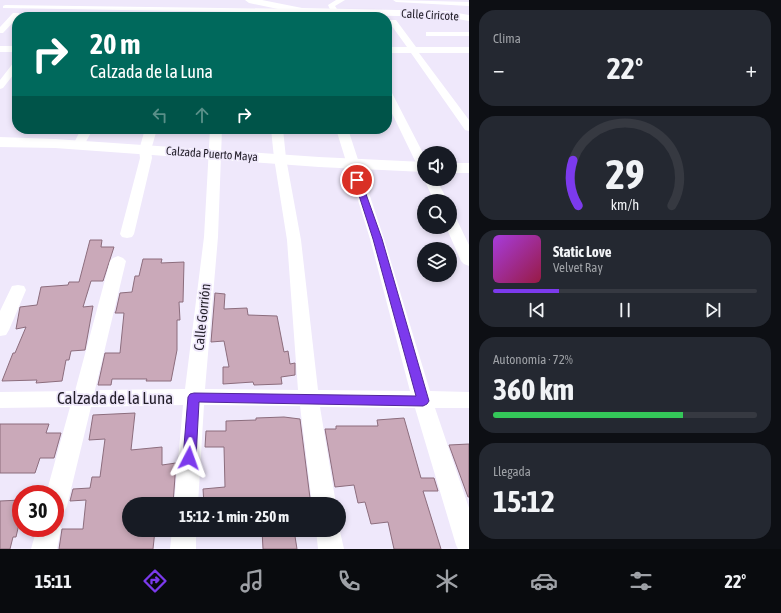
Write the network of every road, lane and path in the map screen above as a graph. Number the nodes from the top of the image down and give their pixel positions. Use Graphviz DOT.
graph roads {
  1 [pos="28,0"];
  2 [pos="91,0"];
  3 [pos="154,0"];
  4 [pos="249,0"];
  5 [pos="287,0"];
  6 [pos="342,0"];
  7 [pos="396,0"];
  8 [pos="202,2"];
  9 [pos="465,3"];
  10 [pos="275,5"];
  11 [pos="69,7"];
  12 [pos="131,8"];
  13 [pos="187,10"];
  14 [pos="261,11"];
  15 [pos="302,11"];
  16 [pos="335,12"];
  17 [pos="392,13"];
  18 [pos="469,18"];
  19 [pos="12,19"];
  20 [pos="393,22"];
  21 [pos="438,23"];
  22 [pos="0,31"];
  23 [pos="429,34"];
  24 [pos="447,34"];
  25 [pos="469,34"];
  26 [pos="0,49"];
  27 [pos="12,49"];
  28 [pos="392,50"];
  29 [pos="413,50"];
  30 [pos="459,50"];
  31 [pos="469,50"];
  32 [pos="469,60"];
  33 [pos="12,70"];
  34 [pos="0,86"];
  35 [pos="392,103"];
  36 [pos="469,128"];
  37 [pos="84,134"];
  38 [pos="150,134"];
  39 [pos="216,134"];
  40 [pos="278,134"];
  41 [pos="343,134"];
  42 [pos="0,142"];
  43 [pos="78,145"];
  44 [pos="145,150"];
  45 [pos="214,153"];
  46 [pos="417,153"];
  47 [pos="280,158"];
  48 [pos="352,164"];
  49 [pos="417,167"];
  50 [pos="457,168"];
  51 [pos="469,168"];
  52 [pos="127,234"];
  53 [pos="456,234"];
  54 [pos="468,259"];
  55 [pos="118,261"];
  56 [pos="18,290"];
  57 [pos="0,330"];
  58 [pos="194,397"];
  59 [pos="82,398"];
  60 [pos="309,398"];
  61 [pos="0,400"];
  62 [pos="469,400"];
  63 [pos="423,401"];
  64 [pos="60,485"];
  65 [pos="187,497"];
  66 [pos="323,497"];
  67 [pos="47,537"];
  68 [pos="184,537"];
  69 [pos="329,537"];
  70 [pos="469,545"];
  71 [pos="44,549"];
  72 [pos="183,549"];
  73 [pos="331,549"];
  1 -- 11 [label="street"];
  2 -- 11 [label="street"];
  3 -- 12 [label="street"];
  4 -- 10 [label="street, Calle Ciricote"];
  5 -- 10 [label="street"];
  6 -- 16 [label="street"];
  7 -- 9 [label="street"];
  8 -- 13 [label="street"];
  10 -- 14 [label="street"];
  10 -- 15 [label="street, Calle Ciricote"];
  11 -- 12 [label="street"];
  12 -- 13 [label="street"];
  13 -- 14 [label="street"];
  14 -- 15 [label="street"];
  15 -- 16 [label="street, Calle Ciricote"];
  17 -- 18 [label="street, Calle Ciricote"];
  19 -- 22 [label="street"];
  20 -- 29 [label="street"];
  21 -- 24 [label="street"];
  23 -- 24 [label="street"];
  24 -- 25 [label="street"];
  26 -- 27 [label="street"];
  28 -- 29 [label="street"];
  29 -- 30 [label="street"];
  29 -- 36 [label="street"];
  30 -- 31 [label="street"];
  30 -- 32 [label="street"];
  33 -- 34 [label="street"];
  35 -- 46 [label="street"];
  37 -- 43 [label="street"];
  38 -- 44 [label="street"];
  39 -- 45 [label="street, Calle Gorrión"];
  40 -- 47 [label="street"];
  41 -- 48 [label="street"];
  42 -- 43 [label="street, Calzada Puerto Maya"];
  43 -- 44 [label="street, Calzada Puerto Maya"];
  44 -- 45 [label="street, Calzada Puerto Maya"];
  44 -- 52 [label="street"];
  45 -- 47 [label="street, Calzada Puerto Maya"];
  45 -- 58 [label="street, Calle Gorrión"];
  47 -- 48 [label="street, Calzada Puerto Maya"];
  47 -- 60 [label="street"];
  48 -- 49 [label="street, Calzada Puerto Maya"];
  48 -- 63 [label="street"];
  50 -- 51 [label="street"];
  53 -- 54 [label="street"];
  55 -- 59 [label="street"];
  56 -- 57 [label="street"];
  58 -- 59 [label="street, Calzada de la Luna"];
  58 -- 60 [label="street, Calzada de la Luna"];
  58 -- 65 [label="street, Calle Gorrión"];
  59 -- 61 [label="street, Calzada de la Luna"];
  59 -- 64 [label="street"];
  60 -- 63 [label="street, Calzada de la Luna"];
  60 -- 66 [label="street"];
  62 -- 63 [label="street, Calzada de la Luna"];
  63 -- 70 [label="street"];
  67 -- 71 [label="street"];
  68 -- 72 [label="street"];
  69 -- 73 [label="street"];
}
